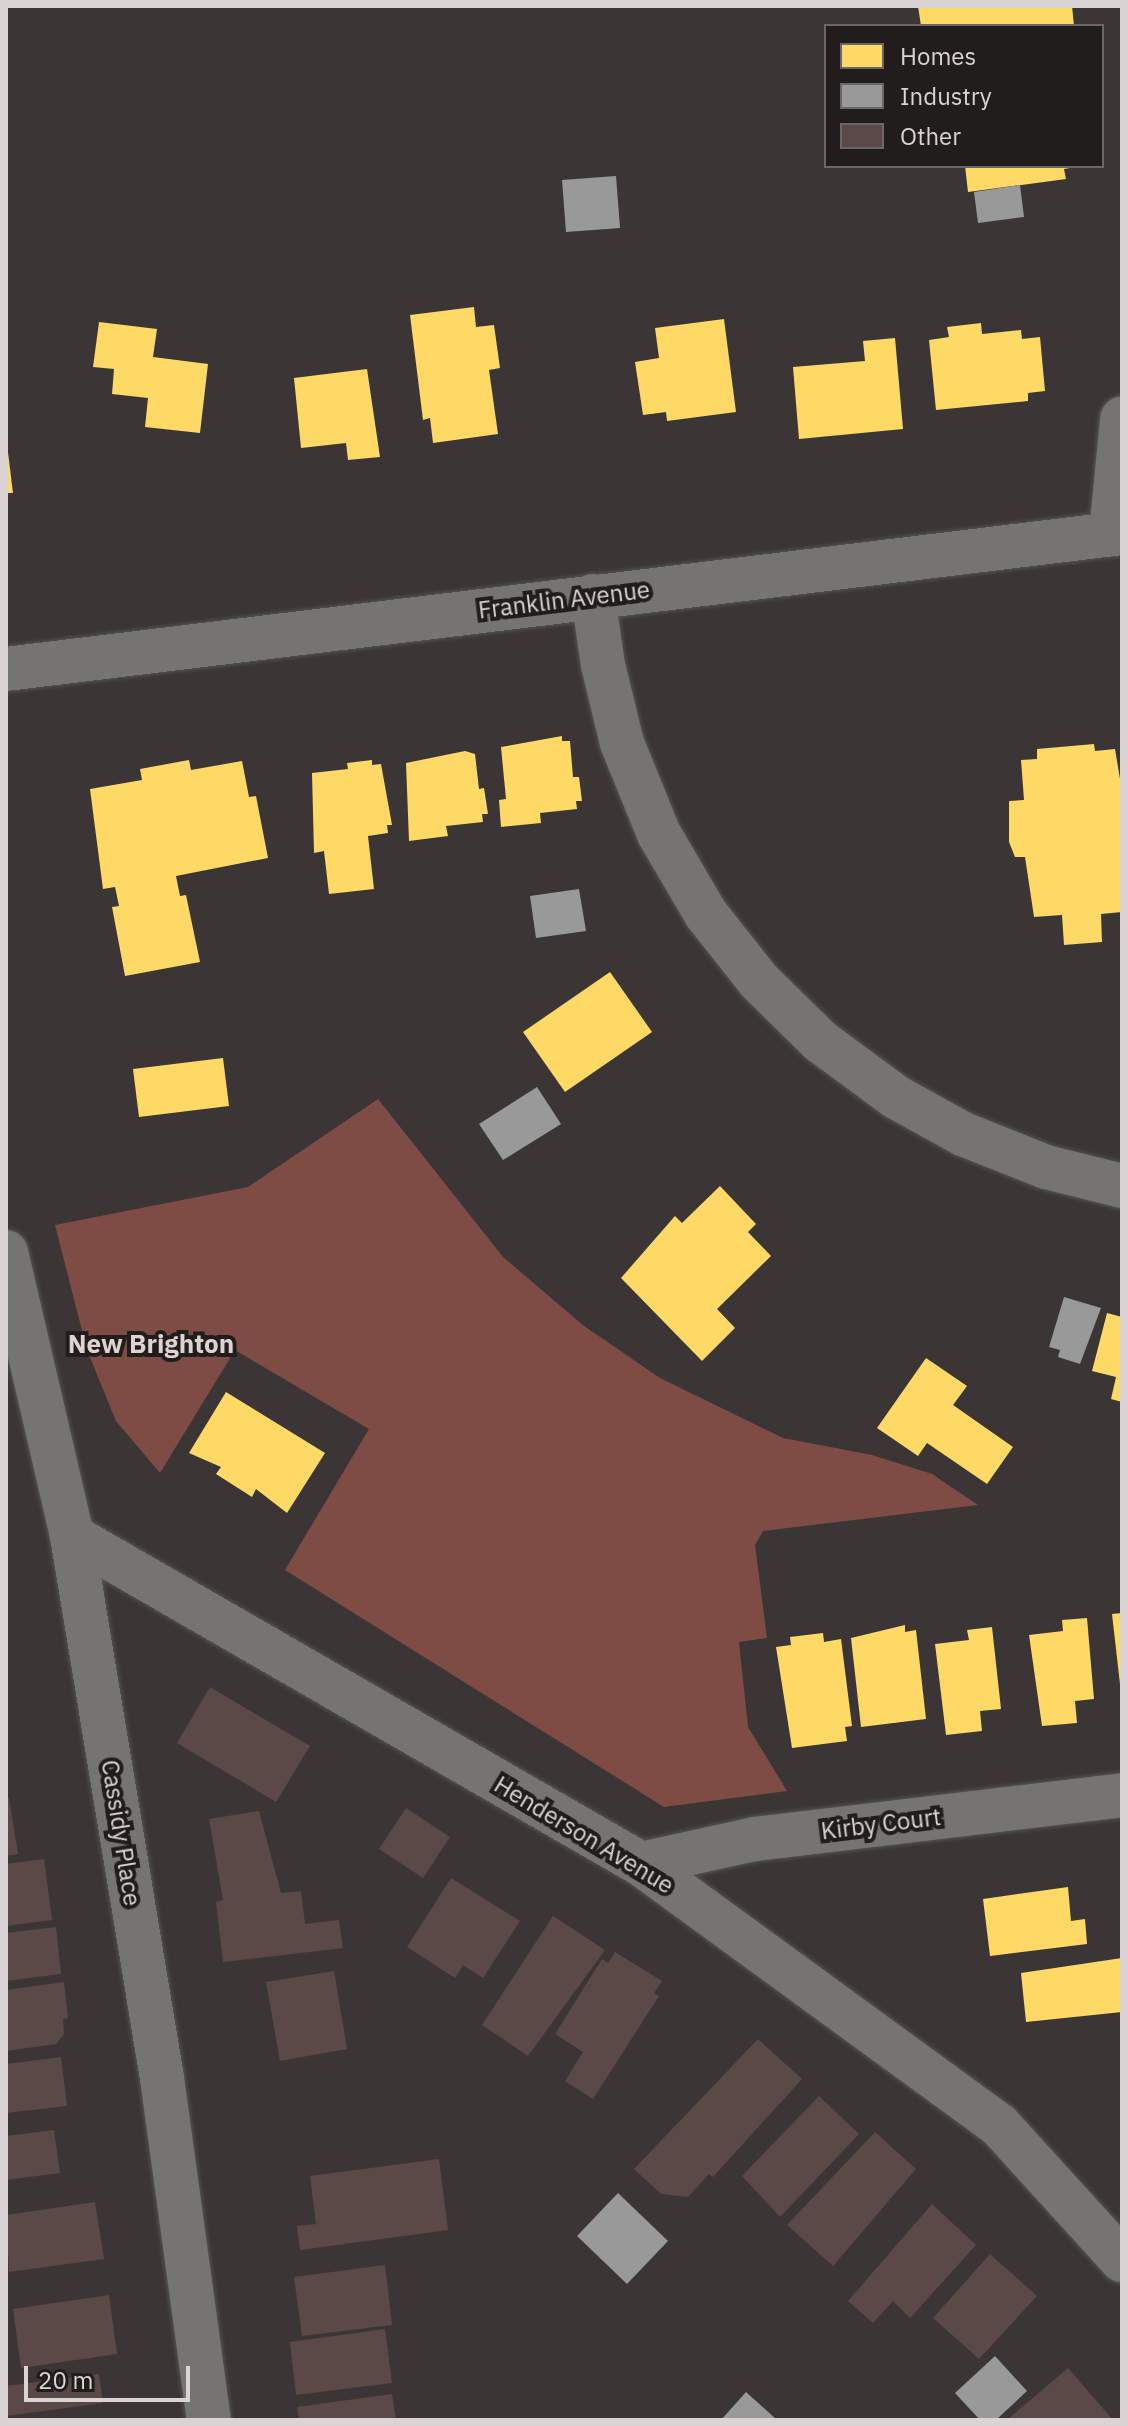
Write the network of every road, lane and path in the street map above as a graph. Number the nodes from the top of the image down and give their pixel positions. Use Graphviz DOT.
graph roads {
  1 [pos="1122,419"];
  2 [pos="1116,533"];
  3 [pos="593,596"];
  4 [pos="6,669"];
  5 [pos="1122,1186"];
  6 [pos="6,1252"];
  7 [pos="72,1536"];
  8 [pos="1122,1795"];
  9 [pos="641,1864"];
  10 [pos="1122,2260"];
  11 [pos="209,2420"];
  1 -- 2 [label="street"];
  2 -- 3 [label="street, Franklin Avenue"];
  3 -- 4 [label="street, Franklin Avenue"];
  3 -- 5 [label="street"];
  6 -- 7 [label="street, Cassidy Place"];
  7 -- 9 [label="street, Henderson Avenue"];
  7 -- 11 [label="street, Cassidy Place"];
  8 -- 9 [label="street, Kirby Court"];
  9 -- 10 [label="street, Henderson Avenue"];
}
